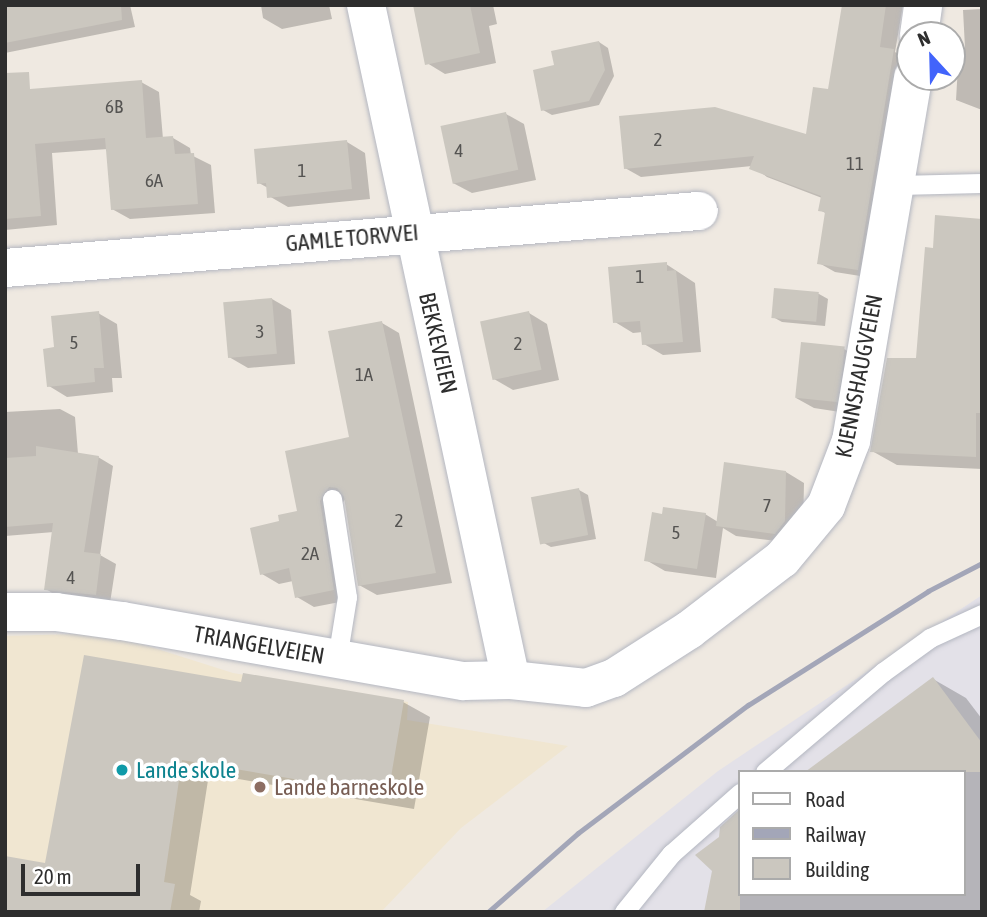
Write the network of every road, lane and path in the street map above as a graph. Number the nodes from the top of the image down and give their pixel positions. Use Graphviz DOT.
graph roads {
  1 [pos="366,5"];
  2 [pos="911,91"];
  3 [pos="982,183"];
  4 [pos="897,185"];
  5 [pos="699,211"];
  6 [pos="413,233"];
  7 [pos="5,268"];
  8 [pos="332,499"];
  9 [pos="5,612"];
  10 [pos="982,614"];
  11 [pos="337,660"];
  12 [pos="512,680"];
  13 [pos="767,770"];
  14 [pos="738,795"];
  15 [pos="624,912"];
  1 -- 6 [label="street, BEKKEVEIEN"];
  2 -- 4 [label="street, KJENNSHAUGVEIEN"];
  3 -- 4 [label="lane"];
  4 -- 12 [label="street, KJENNSHAUGVEIEN"];
  5 -- 6 [label="street, GAMLE TORVVEI"];
  6 -- 7 [label="street, GAMLE TORVVEI"];
  6 -- 12 [label="street, BEKKEVEIEN"];
  8 -- 11 [label="lane"];
  9 -- 11 [label="street, TRIANGELVEIEN"];
  10 -- 13 [label="lane"];
  11 -- 12 [label="street, TRIANGELVEIEN"];
  14 -- 15 [label="lane"];
}
